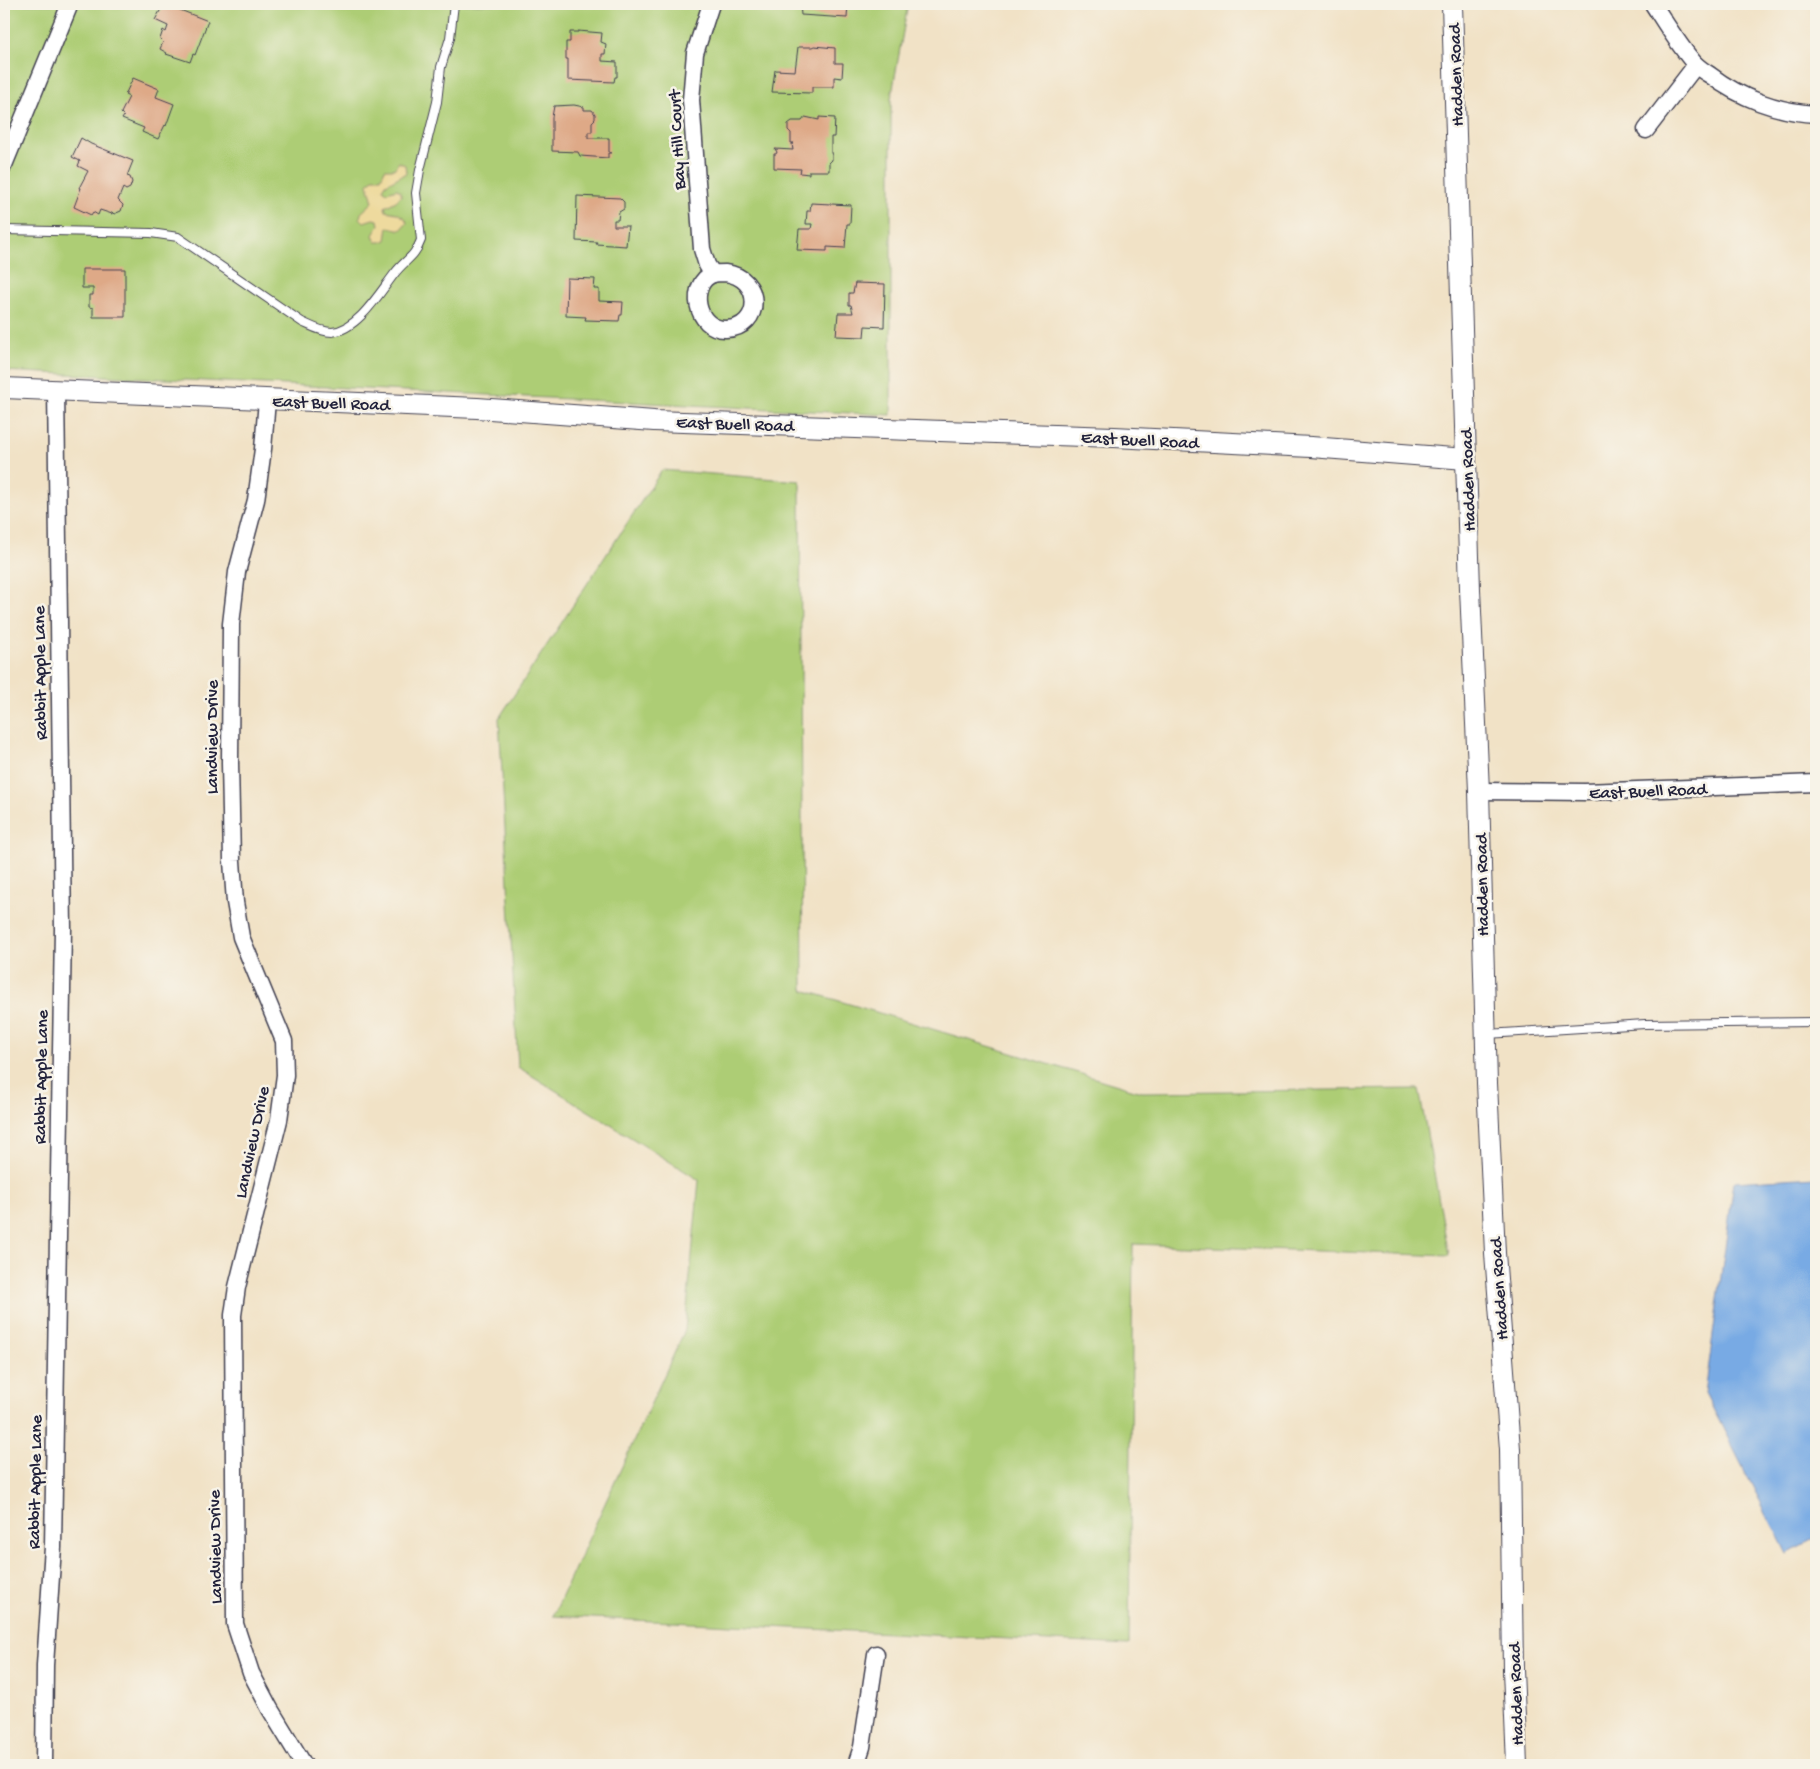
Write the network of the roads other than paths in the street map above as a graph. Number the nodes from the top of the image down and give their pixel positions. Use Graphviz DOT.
graph roads {
  1 [pos="70,4"];
  2 [pos="454,4"];
  3 [pos="711,4"];
  4 [pos="1452,4"];
  5 [pos="1653,4"];
  6 [pos="1696,65"];
  7 [pos="1816,114"];
  8 [pos="1646,130"];
  9 [pos="4,165"];
  10 [pos="4,230"];
  11 [pos="713,274"];
  12 [pos="4,388"];
  13 [pos="56,390"];
  14 [pos="267,400"];
  15 [pos="1466,458"];
  16 [pos="1816,783"];
  17 [pos="1479,791"];
  18 [pos="1816,1022"];
  19 [pos="1485,1034"];
  20 [pos="876,1654"];
  21 [pos="44,1765"];
  22 [pos="304,1765"];
  23 [pos="856,1765"];
  24 [pos="1517,1765"];
  1 -- 9 [label="street"];
  2 -- 10 [label="lane"];
  3 -- 11 [label="street, Bay Hill Court"];
  4 -- 15 [label="street, Hadden Road"];
  5 -- 6 [label="street"];
  6 -- 7 [label="street"];
  6 -- 8 [label="street"];
  12 -- 13 [label="street, East Buell Road"];
  13 -- 14 [label="street, East Buell Road"];
  13 -- 21 [label="street, Rabbit Apple Lane"];
  14 -- 15 [label="street, East Buell Road"];
  14 -- 22 [label="street, Landview Drive"];
  15 -- 17 [label="street, Hadden Road"];
  16 -- 17 [label="street, East Buell Road"];
  17 -- 19 [label="street, Hadden Road"];
  18 -- 19 [label="lane"];
  19 -- 24 [label="street, Hadden Road"];
  20 -- 23 [label="street"];
}
